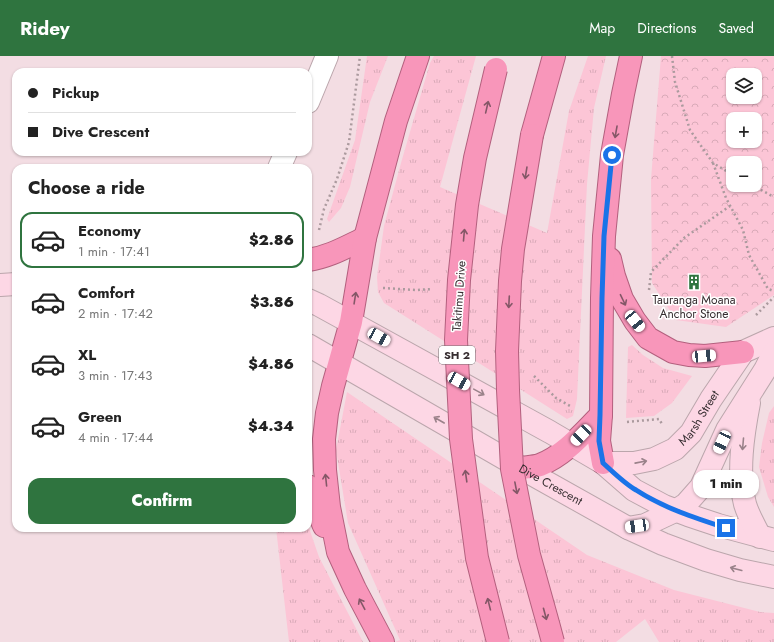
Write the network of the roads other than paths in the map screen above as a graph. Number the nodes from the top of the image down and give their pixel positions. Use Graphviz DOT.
graph roads {
  1 [pos="327,56"];
  2 [pos="418,56"];
  3 [pos="554,56"];
  4 [pos="631,56"];
  5 [pos="498,62"];
  6 [pos="312,92"];
  7 [pos="604,236"];
  8 [pos="365,238"];
  9 [pos="312,259"];
  10 [pos="12,284"];
  11 [pos="0,285"];
  12 [pos="312,302"];
  13 [pos="351,322"];
  14 [pos="774,338"];
  15 [pos="312,347"];
  16 [pos="743,352"];
  17 [pos="774,352"];
  18 [pos="340,364"];
  19 [pos="752,392"];
  20 [pos="600,415"];
  21 [pos="572,445"];
  22 [pos="603,463"];
  23 [pos="521,468"];
  24 [pos="312,497"];
  25 [pos="676,511"];
  26 [pos="628,528"];
  27 [pos="767,539"];
  28 [pos="338,552"];
  29 [pos="774,577"];
  30 [pos="382,640"];
  31 [pos="498,642"];
  32 [pos="554,642"];
  1 -- 6 [label="street"];
  2 -- 8 [label="highway"];
  3 -- 32 [label="highway, one-way, bridge"];
  4 -- 7 [label="highway, one-way"];
  31 -- 5 [label="highway, Takitimu Drive / SH 2, one-way, bridge"];
  7 -- 16 [label="highway, one-way"];
  7 -- 20 [label="highway"];
  8 -- 9 [label="highway"];
  13 -- 8 [label="highway, one-way"];
  10 -- 11 [label="main road"];
  12 -- 13 [label="main road"];
  13 -- 18 [label="highway"];
  13 -- 21 [label="main road, one-way"];
  14 -- 16 [label="main road"];
  15 -- 18 [label="main road, Dive Crescent"];
  22 -- 16 [label="main road, Marsh Street, one-way"];
  17 -- 19 [label="main road"];
  23 -- 18 [label="main road, Dive Crescent, one-way"];
  28 -- 18 [label="highway, one-way"];
  19 -- 25 [label="main road"];
  19 -- 27 [label="main road, one-way"];
  20 -- 21 [label="highway"];
  20 -- 22 [label="highway"];
  21 -- 22 [label="main road"];
  21 -- 23 [label="highway"];
  22 -- 25 [label="main road"];
  23 -- 26 [label="main road, Dive Crescent"];
  24 -- 28 [label="highway"];
  25 -- 26 [label="main road"];
  25 -- 27 [label="main road"];
  29 -- 26 [label="main road, Dive Crescent, one-way"];
  30 -- 28 [label="highway, one-way"];
}
